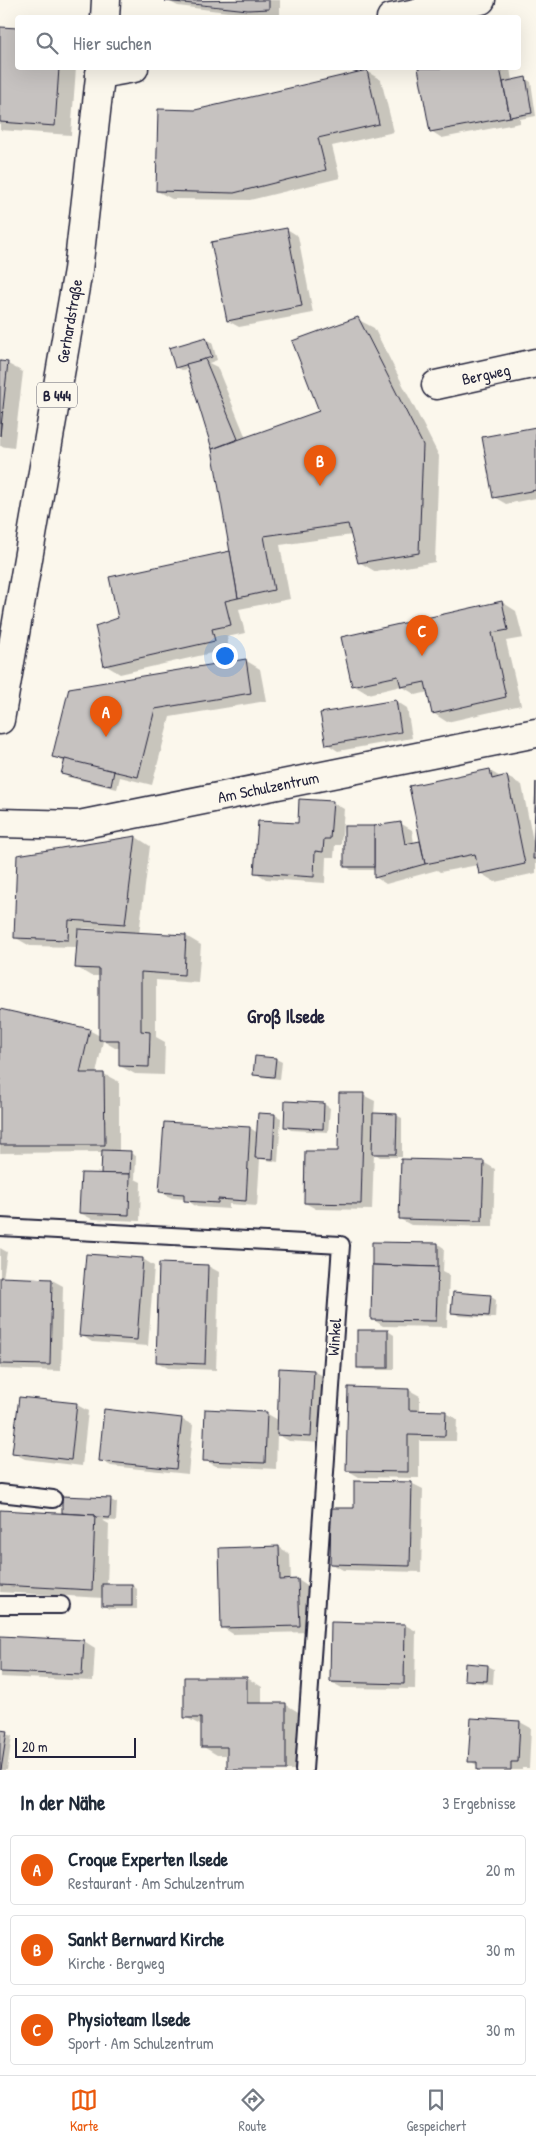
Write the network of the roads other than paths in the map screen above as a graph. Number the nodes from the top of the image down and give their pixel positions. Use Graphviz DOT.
graph roads {
  1 [pos="106,0"];
  2 [pos="481,0"];
  3 [pos="104,15"];
  4 [pos="406,15"];
  5 [pos="100,71"];
  6 [pos="536,363"];
  7 [pos="436,385"];
  8 [pos="0,720"];
  9 [pos="536,732"];
  10 [pos="0,823"];
  11 [pos="0,1227"];
  12 [pos="0,1493"];
  13 [pos="53,1499"];
  14 [pos="0,1606"];
  15 [pos="61,1606"];
  16 [pos="304,1770"];
  1 -- 3 [label="street"];
  2 -- 4 [label="street"];
  5 -- 8 [label="street, Gerhardstraße / B 444"];
  6 -- 7 [label="street, Bergweg"];
  9 -- 10 [label="street, Am Schulzentrum"];
  11 -- 16 [label="lane, Winkel"];
  12 -- 13 [label="lane"];
  14 -- 15 [label="lane"];
}
